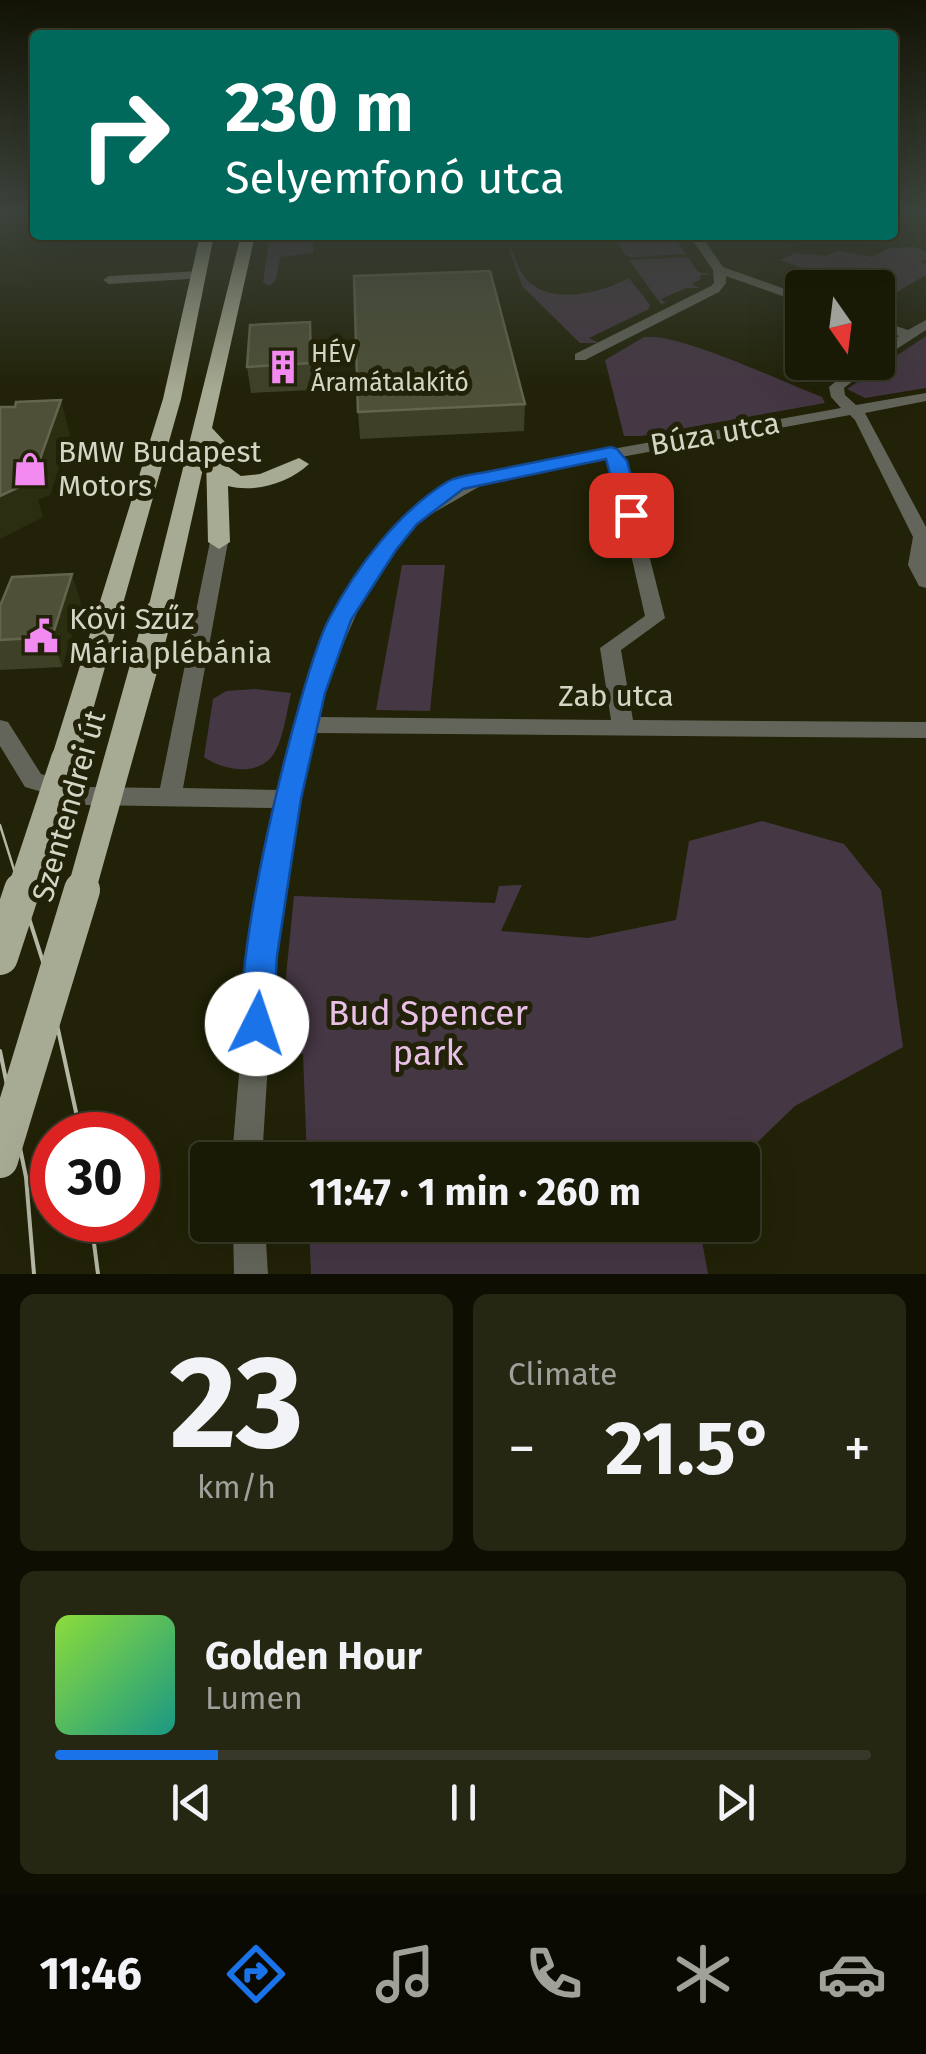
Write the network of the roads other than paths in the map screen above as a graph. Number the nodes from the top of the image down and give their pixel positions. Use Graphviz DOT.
graph roads {
  1 [pos="241,272"];
  2 [pos="718,272"];
  3 [pos="725,272"];
  4 [pos="200,275"];
  5 [pos="109,280"];
  6 [pos="785,293"];
  7 [pos="926,324"];
  8 [pos="895,330"];
  9 [pos="909,335"];
  10 [pos="895,345"];
  11 [pos="580,357"];
  12 [pos="846,380"];
  13 [pos="926,397"];
  14 [pos="856,409"];
  15 [pos="202,429"];
  16 [pos="611,452"];
  17 [pos="299,464"];
  18 [pos="216,468"];
  19 [pos="219,542"];
  20 [pos="926,582"];
  21 [pos="305,725"];
  22 [pos="623,725"];
  23 [pos="0,728"];
  24 [pos="926,730"];
  25 [pos="170,798"];
  26 [pos="288,799"];
  27 [pos="0,958"];
  28 [pos="248,1142"];
  29 [pos="0,1160"];
  30 [pos="250,1242"];
  31 [pos="251,1274"];
  1 -- 15 [label="main road, Szentendrei út"];
  2 -- 11 [label="street"];
  3 -- 6 [label="street"];
  4 -- 5 [label="street"];
  4 -- 27 [label="main road, Szentendrei út, bridge"];
  7 -- 9 [label="street"];
  8 -- 9 [label="street"];
  9 -- 10 [label="street"];
  12 -- 14 [label="street"];
  13 -- 14 [label="street, Búza utca"];
  14 -- 16 [label="street, Búza utca"];
  14 -- 20 [label="street"];
  15 -- 18 [label="main road"];
  15 -- 29 [label="main road, Szentendrei út, bridge"];
  16 -- 21 [label="street, Búza utca"];
  16 -- 22 [label="street"];
  17 -- 18 [label="main road"];
  18 -- 19 [label="main road"];
  19 -- 25 [label="street"];
  21 -- 22 [label="street, Zab utca"];
  21 -- 26 [label="street, Búza utca"];
  22 -- 24 [label="street, Zab utca"];
  23 -- 25 [label="street"];
  25 -- 26 [label="street"];
  26 -- 28 [label="street, Búza utca"];
  30 -- 31 [label="street"];
}
